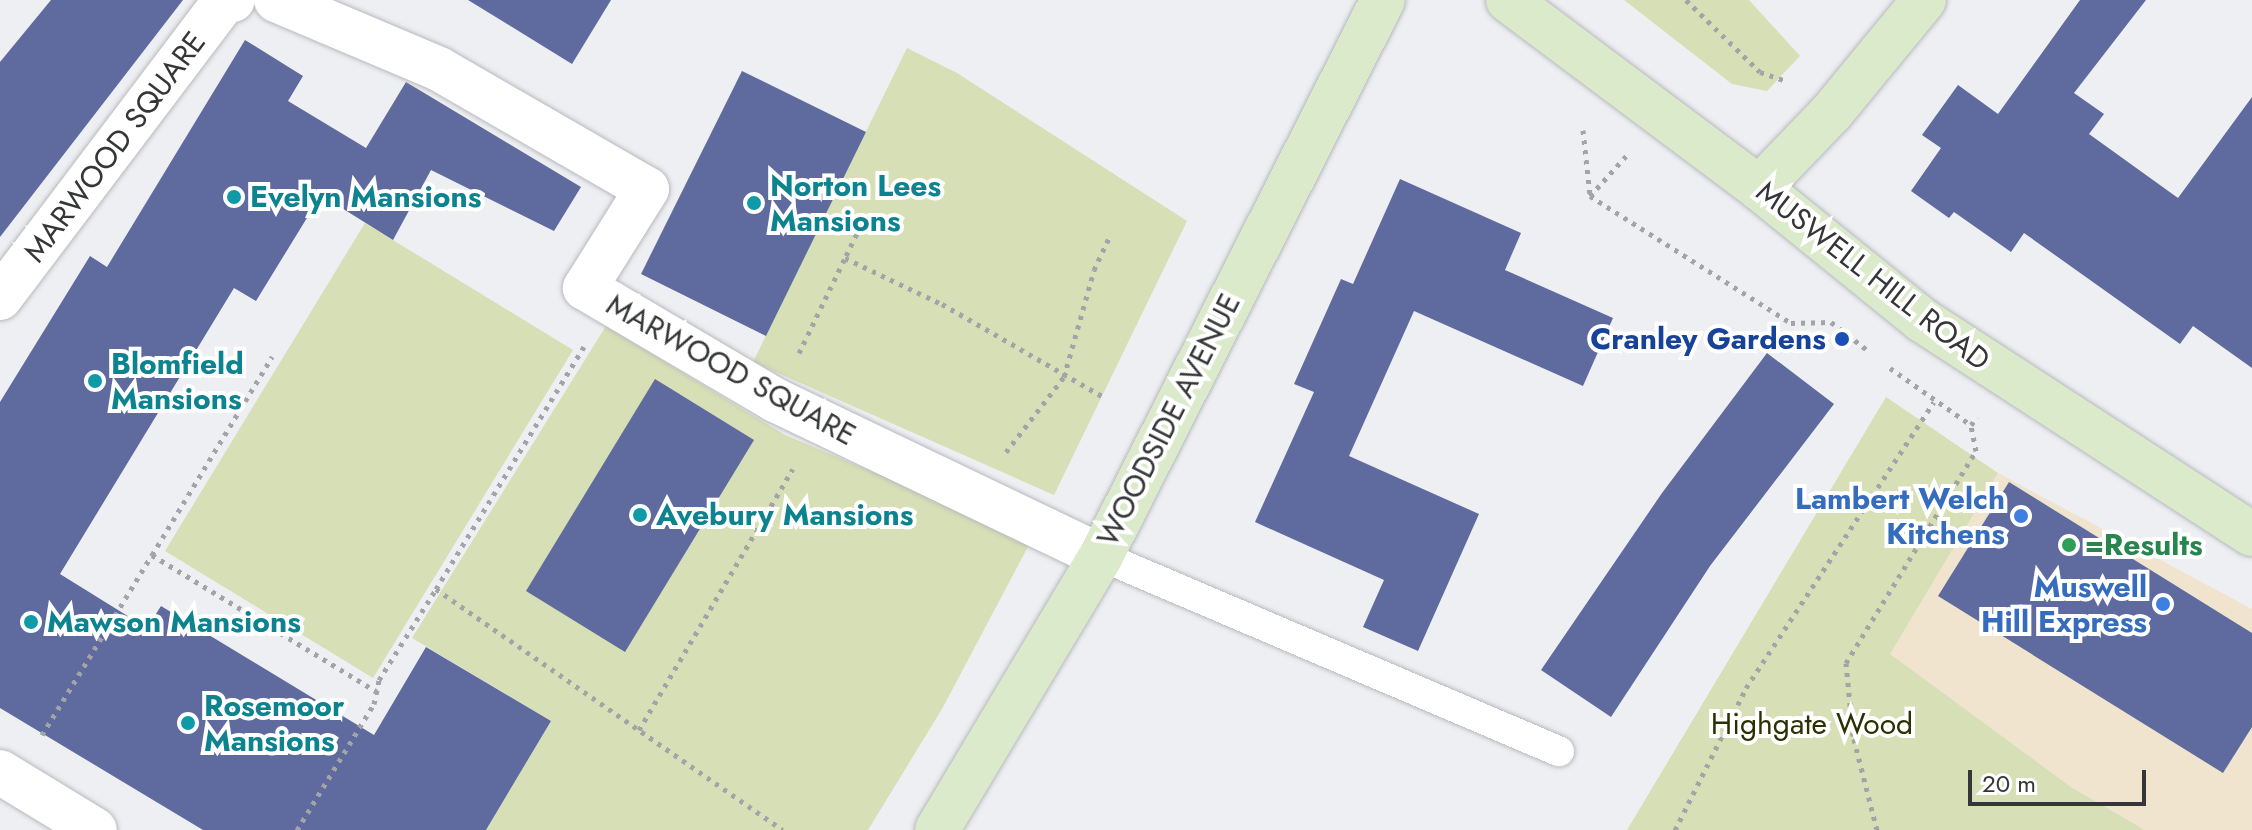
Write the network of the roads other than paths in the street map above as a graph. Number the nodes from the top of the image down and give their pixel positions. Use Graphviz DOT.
graph roads {
  1 [pos="233,0"];
  2 [pos="276,0"];
  3 [pos="1383,0"];
  4 [pos="1508,0"];
  5 [pos="1924,0"];
  6 [pos="1759,188"];
  7 [pos="0,298"];
  8 [pos="2252,534"];
  9 [pos="1101,556"];
  10 [pos="1559,751"];
  11 [pos="7,776"];
  12 [pos="95,830"];
  13 [pos="937,830"];
  1 -- 7 [label="street, MARWOOD SQUARE"];
  2 -- 9 [label="street, MARWOOD SQUARE"];
  3 -- 9 [label="street, WOODSIDE AVENUE"];
  4 -- 6 [label="street, MUSWELL HILL ROAD"];
  5 -- 6 [label="street"];
  6 -- 8 [label="street, MUSWELL HILL ROAD"];
  9 -- 10 [label="lane"];
  9 -- 13 [label="street, WOODSIDE AVENUE"];
  11 -- 12 [label="street"];
}
